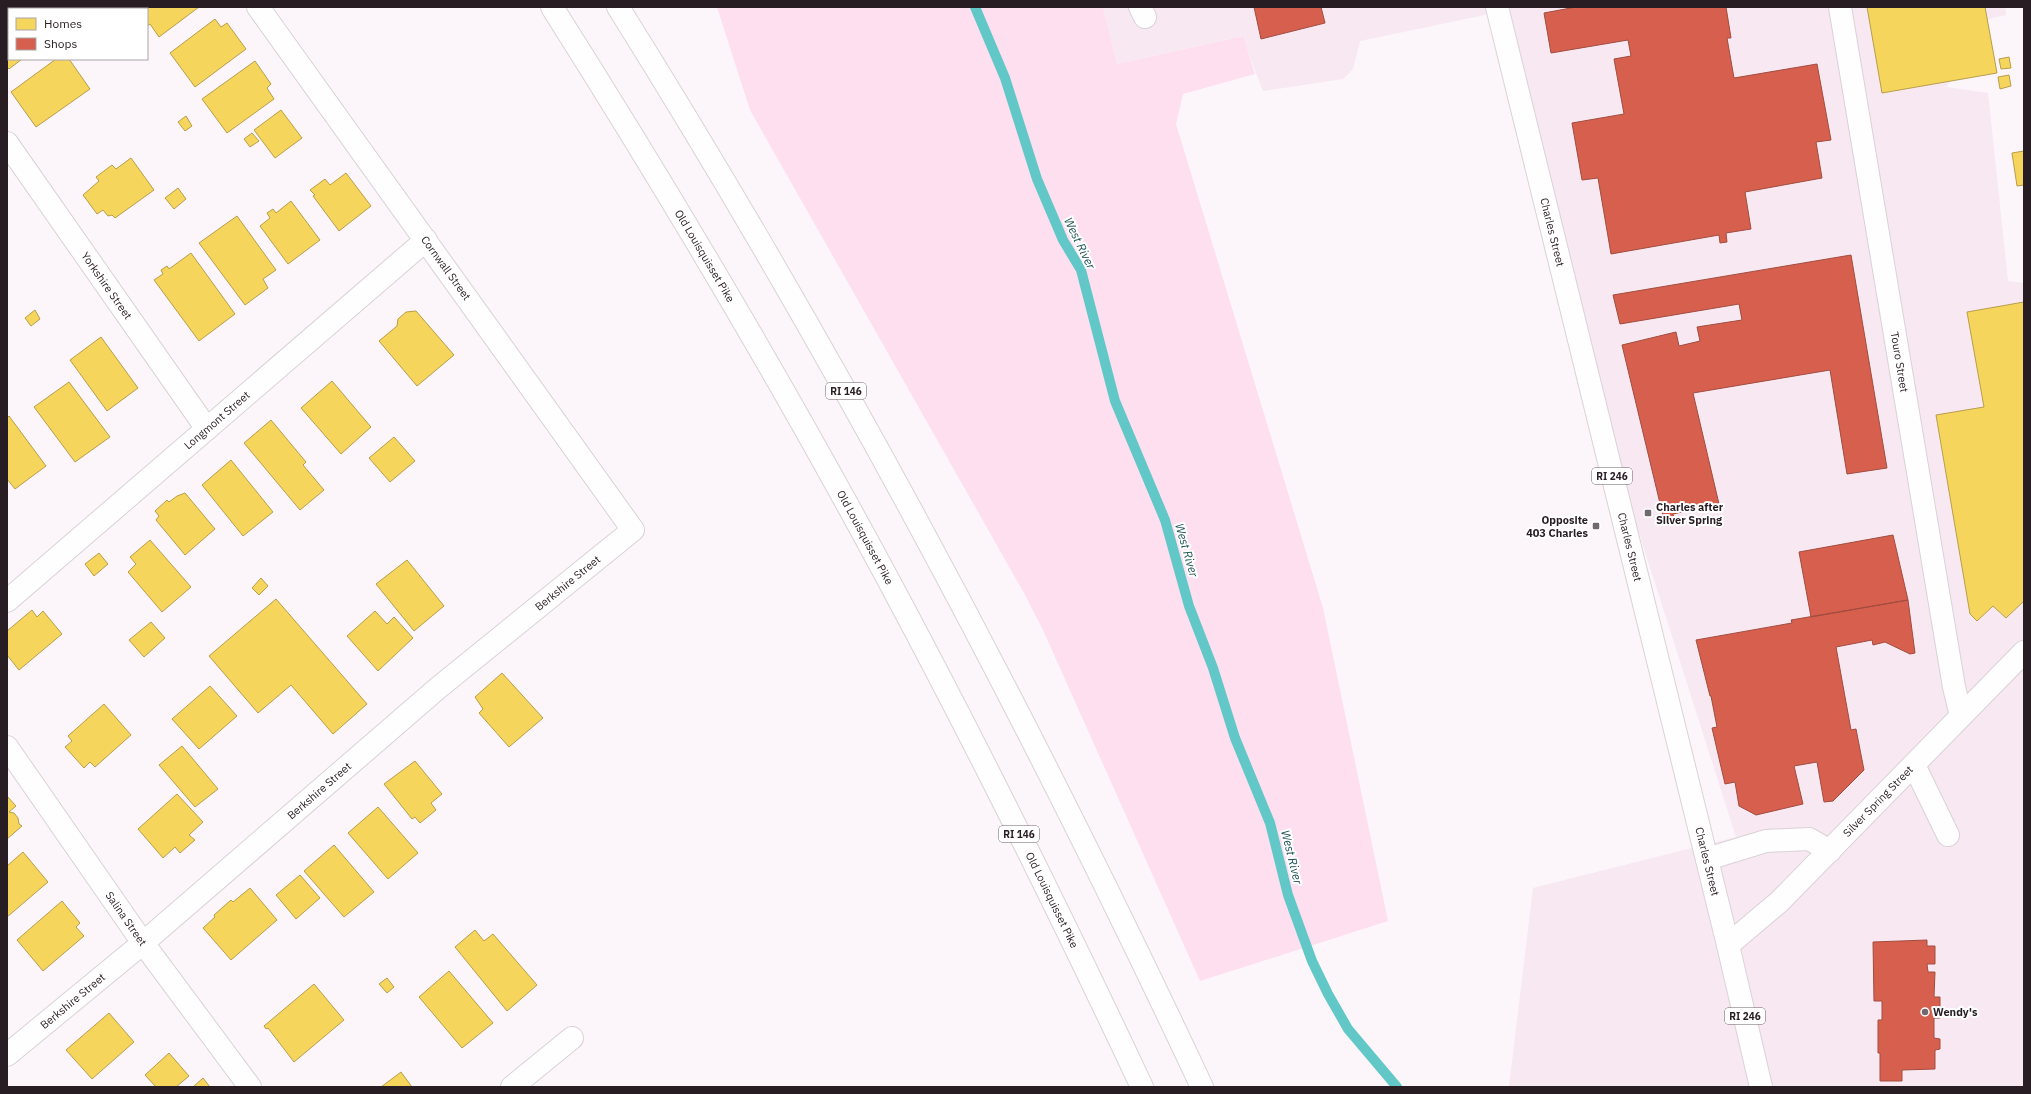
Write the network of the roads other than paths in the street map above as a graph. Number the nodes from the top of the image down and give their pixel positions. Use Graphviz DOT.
graph roads {
  1 [pos="258,7"];
  2 [pos="552,7"];
  3 [pos="618,7"];
  4 [pos="1497,7"];
  5 [pos="1840,7"];
  6 [pos="7,144"];
  7 [pos="426,240"];
  8 [pos="207,429"];
  9 [pos="633,530"];
  10 [pos="7,601"];
  11 [pos="2024,652"];
  12 [pos="1961,716"];
  13 [pos="7,747"];
  14 [pos="1914,765"];
  15 [pos="1948,835"];
  16 [pos="1830,851"];
  17 [pos="1707,859"];
  18 [pos="143,943"];
  19 [pos="1728,945"];
  20 [pos="572,1038"];
  21 [pos="7,1055"];
  22 [pos="250,1087"];
  23 [pos="512,1087"];
  24 [pos="1142,1087"];
  25 [pos="1202,1087"];
  26 [pos="1761,1087"];
  1 -- 7 [label="main road, Cornwall Street"];
  2 -- 24 [label="main road, Old Louisquisset Pike / RI 146"];
  3 -- 25 [label="main road, RI 146"];
  4 -- 17 [label="main road, Charles Street / RI 246"];
  5 -- 12 [label="main road, Touro Street"];
  6 -- 8 [label="main road, Yorkshire Street"];
  7 -- 8 [label="main road, Longmont Street"];
  7 -- 9 [label="main road, Cornwall Street"];
  8 -- 10 [label="main road, Longmont Street"];
  9 -- 18 [label="main road, Berkshire Street"];
  11 -- 12 [label="main road, Silver Spring Street"];
  12 -- 14 [label="main road, Silver Spring Street"];
  13 -- 18 [label="main road, Salina Street"];
  14 -- 15 [label="main road"];
  14 -- 16 [label="main road, Silver Spring Street"];
  16 -- 17 [label="main road"];
  16 -- 19 [label="main road, Silver Spring Street"];
  17 -- 19 [label="main road, Charles Street / RI 246"];
  18 -- 21 [label="main road, Berkshire Street"];
  18 -- 22 [label="main road, Salina Street"];
  19 -- 26 [label="main road, Charles Street / RI 246"];
  20 -- 23 [label="main road"];
}
